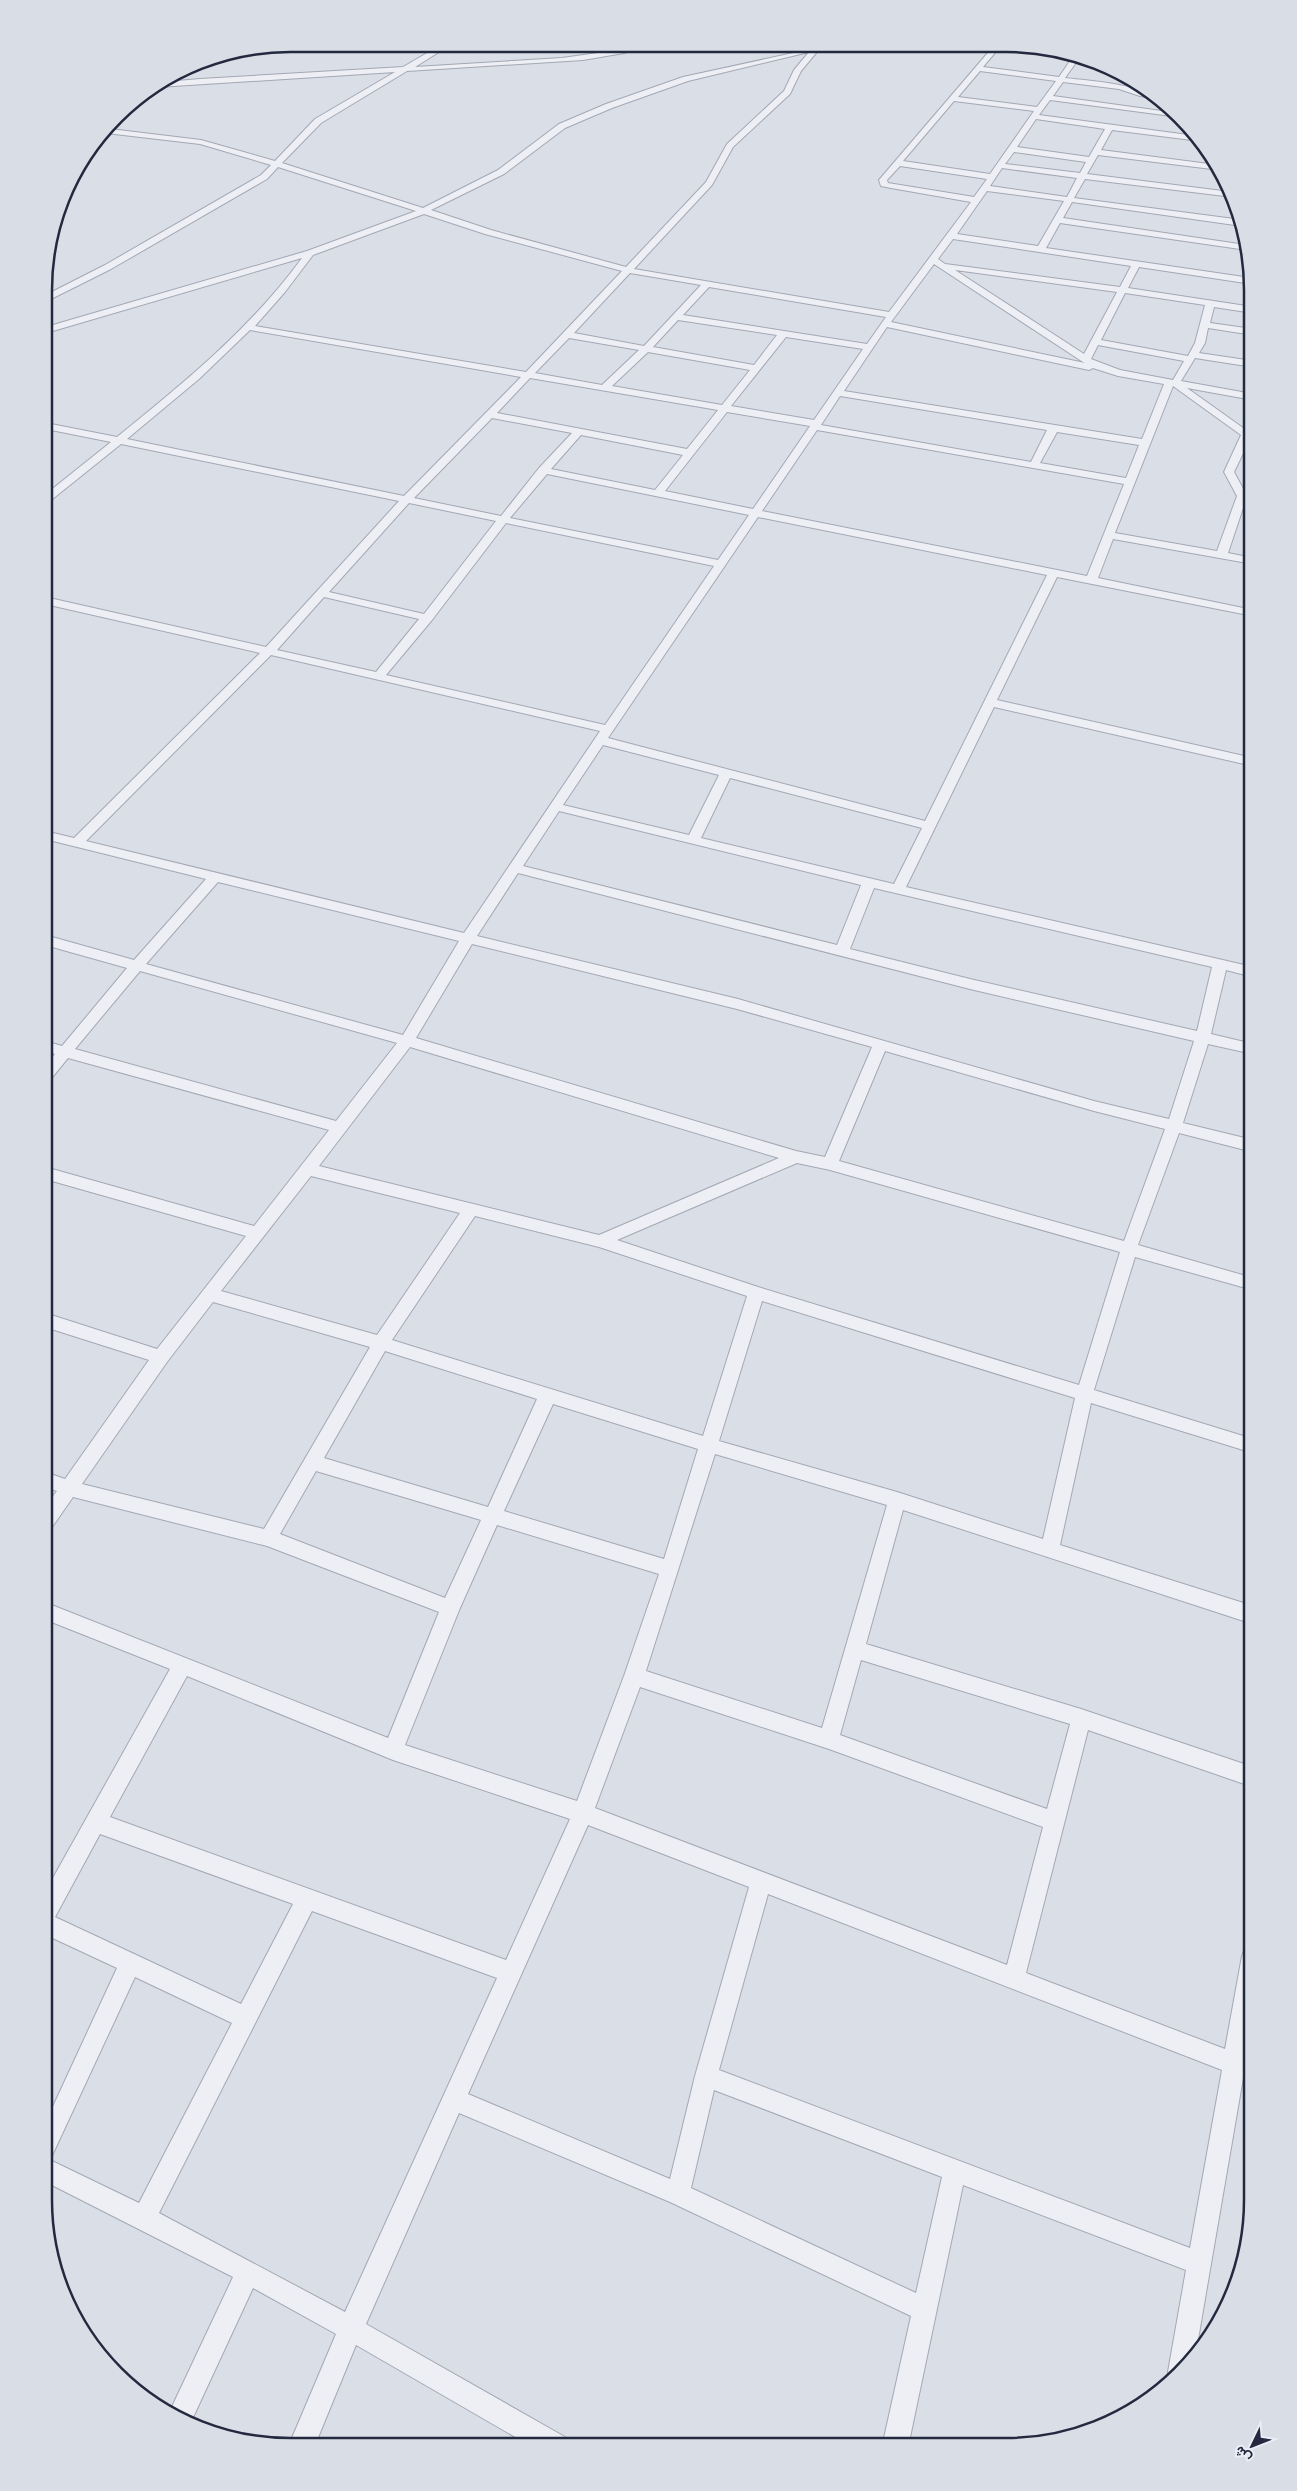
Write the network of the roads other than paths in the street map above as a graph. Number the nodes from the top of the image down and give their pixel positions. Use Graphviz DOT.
graph roads {
  1 [pos="434,52"];
  2 [pos="622,52"];
  3 [pos="801,52"];
  4 [pos="814,52"];
  5 [pos="993,52"];
  6 [pos="1073,62"];
  7 [pos="979,69"];
  8 [pos="404,70"];
  9 [pos="1061,80"];
  10 [pos="172,84"];
  11 [pos="1140,94"];
  12 [pos="1049,98"];
  13 [pos="954,100"];
  14 [pos="1039,113"];
  15 [pos="1175,123"];
  16 [pos="1110,127"];
  17 [pos="113,133"];
  18 [pos="1013,149"];
  19 [pos="1094,156"];
  20 [pos="898,163"];
  21 [pos="275,165"];
  22 [pos="1002,166"];
  23 [pos="1210,167"];
  24 [pos="1083,175"];
  25 [pos="994,177"];
  26 [pos="986,188"];
  27 [pos="1223,191"];
  28 [pos="1069,199"];
  29 [pos="977,200"];
  30 [pos="423,211"];
  31 [pos="1057,220"];
  32 [pos="1234,222"];
  33 [pos="951,236"];
  34 [pos="1240,247"];
  35 [pos="1041,249"];
  36 [pos="310,253"];
  37 [pos="937,263"];
  38 [pos="1136,264"];
  39 [pos="628,270"];
  40 [pos="1244,280"];
  41 [pos="707,284"];
  42 [pos="52,289"];
  43 [pos="61,290"];
  44 [pos="1123,290"];
  45 [pos="52,295"];
  46 [pos="1210,304"];
  47 [pos="1244,309"];
  48 [pos="892,315"];
  49 [pos="677,317"];
  50 [pos="885,324"];
  51 [pos="1206,325"];
  52 [pos="247,327"];
  53 [pos="52,328"];
  54 [pos="1244,331"];
  55 [pos="783,334"];
  56 [pos="567,335"];
  57 [pos="1095,342"];
  58 [pos="870,347"];
  59 [pos="646,349"];
  60 [pos="1192,357"];
  61 [pos="1086,360"];
  62 [pos="1244,363"];
  63 [pos="757,368"];
  64 [pos="529,374"];
  65 [pos="1118,374"];
  66 [pos="1172,383"];
  67 [pos="605,387"];
  68 [pos="838,394"];
  69 [pos="1244,395"];
  70 [pos="727,408"];
  71 [pos="490,414"];
  72 [pos="816,426"];
  73 [pos="52,427"];
  74 [pos="1053,428"];
  75 [pos="1244,432"];
  76 [pos="577,433"];
  77 [pos="117,441"];
  78 [pos="1145,443"];
  79 [pos="1244,446"];
  80 [pos="690,453"];
  81 [pos="1035,464"];
  82 [pos="543,470"];
  83 [pos="1129,482"];
  84 [pos="659,492"];
  85 [pos="52,494"];
  86 [pos="407,499"];
  87 [pos="757,513"];
  88 [pos="503,518"];
  89 [pos="1109,535"];
  90 [pos="1221,556"];
  91 [pos="1244,560"];
  92 [pos="721,564"];
  93 [pos="1053,574"];
  94 [pos="1091,581"];
  95 [pos="321,594"];
  96 [pos="52,601"];
  97 [pos="1244,611"];
  98 [pos="428,618"];
  99 [pos="269,651"];
  100 [pos="379,676"];
  101 [pos="990,702"];
  102 [pos="608,729"];
  103 [pos="600,740"];
  104 [pos="1244,760"];
  105 [pos="726,773"];
  106 [pos="557,807"];
  107 [pos="929,826"];
  108 [pos="52,837"];
  109 [pos="693,840"];
  110 [pos="76,843"];
  111 [pos="516,868"];
  112 [pos="215,877"];
  113 [pos="869,883"];
  114 [pos="898,890"];
  115 [pos="468,938"];
  116 [pos="52,942"];
  117 [pos="842,951"];
  118 [pos="1220,964"];
  119 [pos="137,965"];
  120 [pos="1244,970"];
  121 [pos="1203,1037"];
  122 [pos="407,1041"];
  123 [pos="880,1045"];
  124 [pos="1244,1047"];
  125 [pos="52,1048"];
  126 [pos="65,1052"];
  127 [pos="52,1068"];
  128 [pos="1174,1126"];
  129 [pos="338,1128"];
  130 [pos="1244,1144"];
  131 [pos="796,1157"];
  132 [pos="830,1164"];
  133 [pos="308,1169"];
  134 [pos="52,1175"];
  135 [pos="472,1208"];
  136 [pos="259,1233"];
  137 [pos="600,1241"];
  138 [pos="1129,1249"];
  139 [pos="1244,1281"];
  140 [pos="756,1293"];
  141 [pos="211,1294"];
  142 [pos="52,1322"];
  143 [pos="381,1343"];
  144 [pos="161,1357"];
  145 [pos="548,1395"];
  146 [pos="1084,1396"];
  147 [pos="1244,1443"];
  148 [pos="708,1445"];
  149 [pos="312,1462"];
  150 [pos="52,1482"];
  151 [pos="69,1488"];
  152 [pos="898,1500"];
  153 [pos="52,1512"];
  154 [pos="491,1518"];
  155 [pos="268,1538"];
  156 [pos="1050,1550"];
  157 [pos="670,1570"];
  158 [pos="450,1608"];
  159 [pos="1244,1612"];
  160 [pos="52,1613"];
  161 [pos="856,1650"];
  162 [pos="183,1664"];
  163 [pos="634,1676"];
  164 [pos="1081,1718"];
  165 [pos="830,1740"];
  166 [pos="393,1750"];
  167 [pos="1244,1774"];
  168 [pos="583,1813"];
  169 [pos="96,1822"];
  170 [pos="1055,1822"];
  171 [pos="761,1881"];
  172 [pos="307,1898"];
  173 [pos="52,1902"];
  174 [pos="52,1927"];
  175 [pos="130,1964"];
  176 [pos="510,1972"];
  177 [pos="1014,1980"];
  178 [pos="244,2017"];
  179 [pos="1244,2068"];
  180 [pos="706,2076"];
  181 [pos="455,2100"];
  182 [pos="52,2134"];
  183 [pos="955,2169"];
  184 [pos="52,2172"];
  185 [pos="678,2194"];
  186 [pos="145,2216"];
  187 [pos="1199,2263"];
  188 [pos="248,2272"];
  189 [pos="926,2310"];
  190 [pos="351,2328"];
  191 [pos="1182,2361"];
  192 [pos="182,2413"];
  193 [pos="305,2438"];
  194 [pos="542,2438"];
  195 [pos="897,2438"];
  1 -- 8 [label="street"];
  2 -- 8 [label="street"];
  3 -- 30 [label="street"];
  4 -- 39 [label="street"];
  5 -- 7 [label="street"];
  6 -- 9 [label="street"];
  7 -- 9 [label="street"];
  7 -- 13 [label="street"];
  8 -- 10 [label="street"];
  8 -- 21 [label="street"];
  9 -- 11 [label="street"];
  9 -- 12 [label="street"];
  12 -- 14 [label="street"];
  12 -- 15 [label="street"];
  13 -- 14 [label="street"];
  13 -- 20 [label="street"];
  14 -- 16 [label="street"];
  14 -- 18 [label="street"];
  15 -- 16 [label="street"];
  16 -- 19 [label="street"];
  17 -- 21 [label="street"];
  18 -- 19 [label="street"];
  18 -- 22 [label="street"];
  19 -- 23 [label="street"];
  19 -- 24 [label="street"];
  20 -- 25 [label="street"];
  20 -- 29 [label="street"];
  21 -- 30 [label="street"];
  21 -- 43 [label="street"];
  22 -- 24 [label="street"];
  22 -- 25 [label="street"];
  24 -- 27 [label="street"];
  24 -- 28 [label="street"];
  25 -- 26 [label="street"];
  26 -- 28 [label="street"];
  26 -- 29 [label="street"];
  28 -- 31 [label="street"];
  28 -- 32 [label="street"];
  29 -- 33 [label="street"];
  30 -- 36 [label="street"];
  30 -- 39 [label="street"];
  31 -- 34 [label="street"];
  31 -- 35 [label="street"];
  33 -- 35 [label="street"];
  33 -- 37 [label="street"];
  35 -- 38 [label="street"];
  36 -- 52 [label="street"];
  36 -- 53 [label="street"];
  37 -- 44 [label="street"];
  37 -- 48 [label="street"];
  37 -- 61 [label="street"];
  38 -- 40 [label="street"];
  38 -- 44 [label="street"];
  39 -- 41 [label="street"];
  39 -- 56 [label="street"];
  41 -- 48 [label="street"];
  41 -- 49 [label="street"];
  42 -- 43 [label="street"];
  43 -- 45 [label="street"];
  44 -- 46 [label="street"];
  44 -- 57 [label="street"];
  46 -- 47 [label="street"];
  46 -- 51 [label="street"];
  48 -- 50 [label="street"];
  49 -- 55 [label="street"];
  49 -- 59 [label="street"];
  50 -- 58 [label="street"];
  50 -- 65 [label="street"];
  51 -- 54 [label="street"];
  51 -- 60 [label="street"];
  52 -- 64 [label="street"];
  52 -- 77 [label="street"];
  55 -- 58 [label="street"];
  55 -- 63 [label="street"];
  56 -- 59 [label="street"];
  56 -- 64 [label="street"];
  57 -- 60 [label="street"];
  57 -- 61 [label="street"];
  58 -- 68 [label="street"];
  59 -- 63 [label="street"];
  59 -- 67 [label="street"];
  60 -- 62 [label="street"];
  60 -- 66 [label="street"];
  61 -- 65 [label="street"];
  63 -- 70 [label="street"];
  64 -- 67 [label="street"];
  64 -- 71 [label="street"];
  65 -- 66 [label="street"];
  66 -- 69 [label="street"];
  66 -- 75 [label="street"];
  66 -- 78 [label="street"];
  67 -- 70 [label="street"];
  68 -- 72 [label="street"];
  68 -- 74 [label="street"];
  70 -- 72 [label="street"];
  70 -- 80 [label="street"];
  71 -- 76 [label="street"];
  71 -- 86 [label="street"];
  72 -- 81 [label="street"];
  72 -- 87 [label="street"];
  73 -- 77 [label="street"];
  74 -- 78 [label="street"];
  74 -- 81 [label="street"];
  76 -- 80 [label="street"];
  76 -- 82 [label="street"];
  77 -- 85 [label="street"];
  77 -- 86 [label="street"];
  78 -- 83 [label="street"];
  79 -- 90 [label="street"];
  80 -- 84 [label="street"];
  81 -- 83 [label="street"];
  82 -- 84 [label="street"];
  82 -- 88 [label="street"];
  83 -- 89 [label="street"];
  84 -- 87 [label="street"];
  86 -- 88 [label="street"];
  86 -- 95 [label="street"];
  87 -- 92 [label="street"];
  87 -- 93 [label="street"];
  88 -- 92 [label="street"];
  88 -- 98 [label="street"];
  89 -- 90 [label="street"];
  89 -- 94 [label="street"];
  90 -- 91 [label="street"];
  92 -- 102 [label="street"];
  93 -- 94 [label="street"];
  93 -- 101 [label="street"];
  94 -- 97 [label="street"];
  95 -- 98 [label="street"];
  95 -- 99 [label="street"];
  96 -- 99 [label="street"];
  98 -- 100 [label="street"];
  99 -- 100 [label="street"];
  99 -- 110 [label="street"];
  100 -- 102 [label="street"];
  101 -- 104 [label="street"];
  101 -- 107 [label="street"];
  102 -- 103 [label="street"];
  103 -- 105 [label="street"];
  103 -- 106 [label="street"];
  105 -- 107 [label="street"];
  105 -- 109 [label="street"];
  106 -- 109 [label="street"];
  106 -- 111 [label="street"];
  107 -- 114 [label="street"];
  108 -- 110 [label="street"];
  109 -- 113 [label="street"];
  110 -- 112 [label="street"];
  111 -- 115 [label="street"];
  111 -- 117 [label="street"];
  112 -- 115 [label="street"];
  112 -- 119 [label="street"];
  113 -- 114 [label="street"];
  113 -- 117 [label="street"];
  114 -- 118 [label="street"];
  115 -- 122 [label="street"];
  115 -- 123 [label="street"];
  116 -- 119 [label="street"];
  117 -- 121 [label="street"];
  118 -- 120 [label="street"];
  118 -- 121 [label="street"];
  119 -- 122 [label="street"];
  119 -- 126 [label="street"];
  121 -- 124 [label="street"];
  121 -- 128 [label="street"];
  122 -- 129 [label="street"];
  122 -- 131 [label="street"];
  123 -- 128 [label="street"];
  123 -- 132 [label="street"];
  125 -- 126 [label="street"];
  126 -- 127 [label="street"];
  126 -- 129 [label="street"];
  128 -- 130 [label="street"];
  128 -- 138 [label="street"];
  129 -- 133 [label="street"];
  131 -- 132 [label="street"];
  131 -- 137 [label="street"];
  132 -- 138 [label="street"];
  133 -- 135 [label="street"];
  133 -- 136 [label="street"];
  134 -- 136 [label="street"];
  135 -- 137 [label="street"];
  135 -- 143 [label="street"];
  136 -- 141 [label="street"];
  137 -- 140 [label="street"];
  138 -- 139 [label="street"];
  138 -- 146 [label="street"];
  140 -- 146 [label="street"];
  140 -- 148 [label="street"];
  141 -- 143 [label="street"];
  141 -- 144 [label="street"];
  142 -- 144 [label="street"];
  143 -- 145 [label="street"];
  143 -- 149 [label="street"];
  144 -- 151 [label="street"];
  145 -- 148 [label="street"];
  145 -- 154 [label="street"];
  146 -- 147 [label="street"];
  146 -- 156 [label="street"];
  148 -- 152 [label="street"];
  148 -- 157 [label="street"];
  149 -- 154 [label="street"];
  149 -- 155 [label="street"];
  150 -- 151 [label="street"];
  151 -- 153 [label="street"];
  151 -- 155 [label="street"];
  152 -- 156 [label="street"];
  152 -- 161 [label="street"];
  154 -- 157 [label="street"];
  154 -- 158 [label="street"];
  155 -- 158 [label="street"];
  156 -- 159 [label="street"];
  157 -- 163 [label="street"];
  158 -- 166 [label="street"];
  160 -- 162 [label="street"];
  161 -- 164 [label="street"];
  161 -- 165 [label="street"];
  162 -- 166 [label="street"];
  162 -- 169 [label="street"];
  163 -- 165 [label="street"];
  163 -- 168 [label="street"];
  164 -- 167 [label="street"];
  164 -- 170 [label="street"];
  165 -- 170 [label="street"];
  166 -- 168 [label="street"];
  168 -- 171 [label="street"];
  168 -- 176 [label="street"];
  169 -- 172 [label="street"];
  169 -- 173 [label="street"];
  170 -- 177 [label="street"];
  171 -- 177 [label="street"];
  171 -- 180 [label="street"];
  172 -- 176 [label="street"];
  172 -- 178 [label="street"];
  174 -- 175 [label="street"];
  175 -- 178 [label="street"];
  175 -- 182 [label="street"];
  176 -- 181 [label="street"];
  177 -- 179 [label="street"];
  178 -- 186 [label="street"];
  179 -- 187 [label="street"];
  180 -- 183 [label="street"];
  180 -- 185 [label="street"];
  181 -- 185 [label="street"];
  181 -- 190 [label="street"];
  183 -- 187 [label="street"];
  183 -- 189 [label="street"];
  184 -- 186 [label="street"];
  185 -- 189 [label="street"];
  186 -- 188 [label="street"];
  187 -- 191 [label="street"];
  188 -- 190 [label="street"];
  188 -- 192 [label="street"];
  189 -- 195 [label="street"];
  190 -- 193 [label="street"];
  190 -- 194 [label="street"];
}
